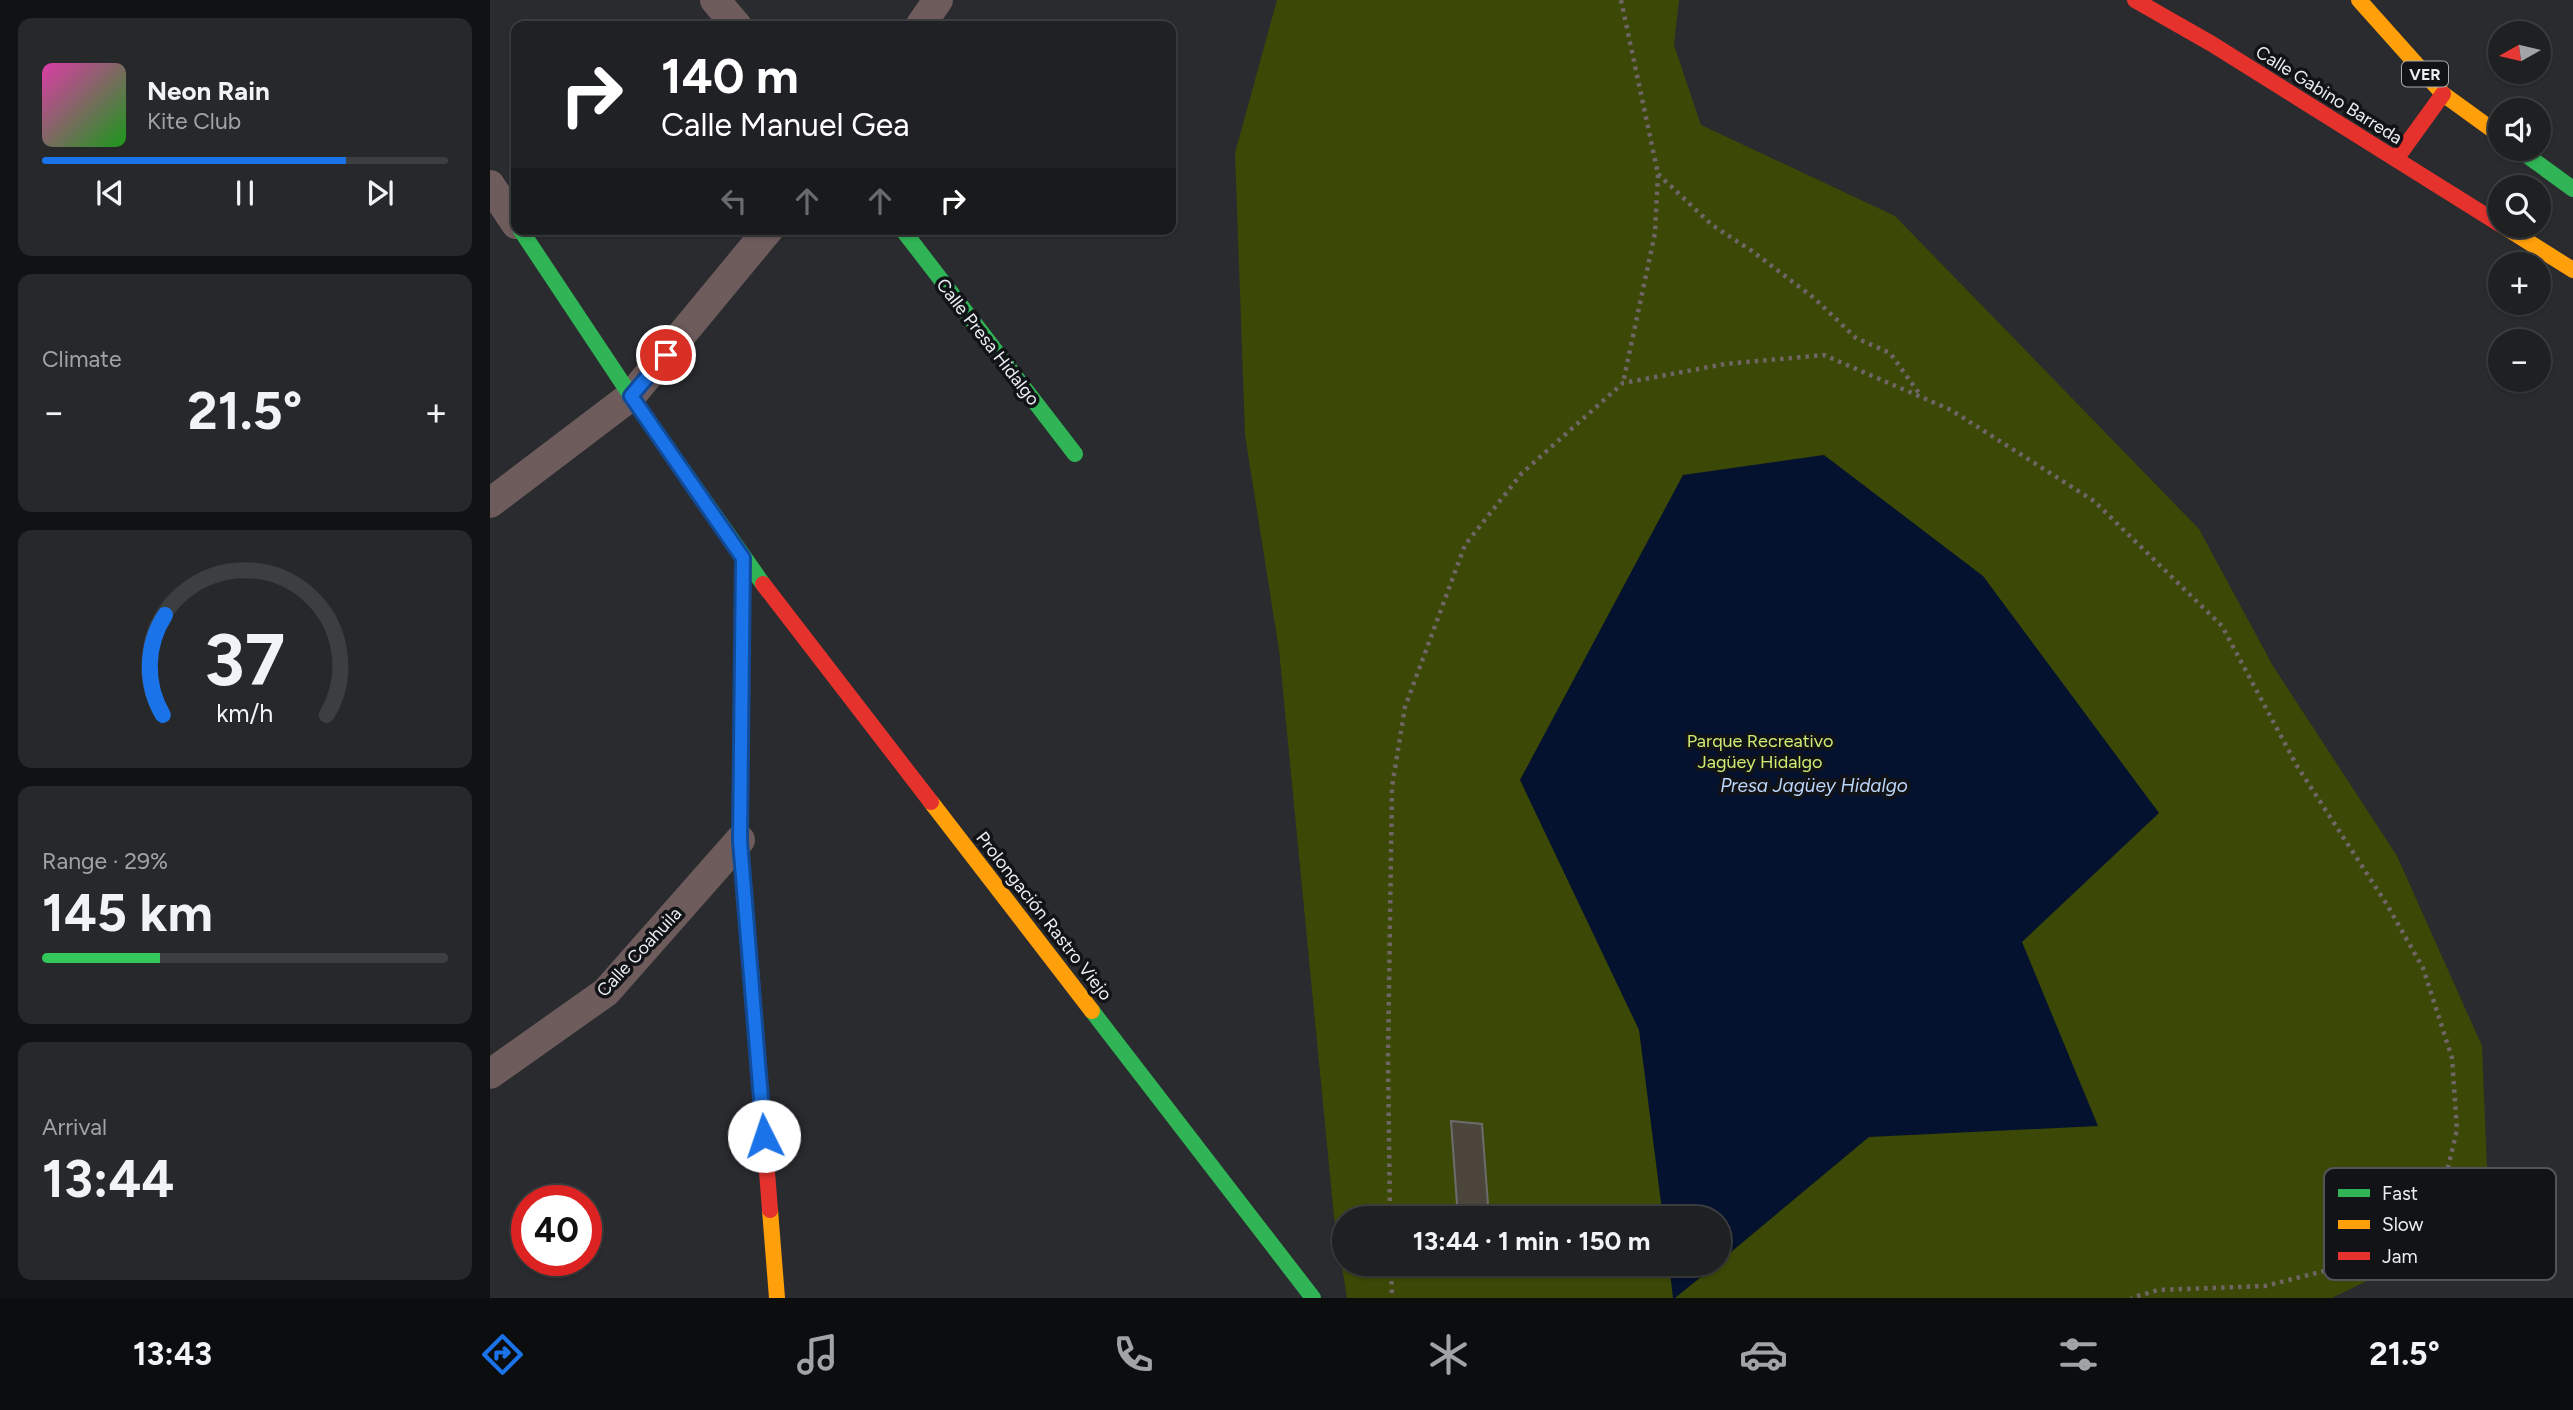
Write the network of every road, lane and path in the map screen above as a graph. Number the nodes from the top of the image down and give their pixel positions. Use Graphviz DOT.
graph roads {
  1 [pos="715,0"];
  2 [pos="938,0"];
  3 [pos="1621,0"];
  4 [pos="2135,0"];
  5 [pos="2359,0"];
  6 [pos="733,21"];
  7 [pos="923,21"];
  8 [pos="2442,94"];
  9 [pos="2488,127"];
  10 [pos="2396,159"];
  11 [pos="2534,161"];
  12 [pos="1658,174"];
  13 [pos="490,185"];
  14 [pos="2573,189"];
  15 [pos="511,216"];
  16 [pos="2488,216"];
  17 [pos="524,235"];
  18 [pos="764,235"];
  19 [pos="907,235"];
  20 [pos="2523,238"];
  21 [pos="2573,270"];
  22 [pos="1623,383"];
  23 [pos="631,396"];
  24 [pos="1921,397"];
  25 [pos="1075,454"];
  26 [pos="490,503"];
  27 [pos="743,558"];
  28 [pos="740,841"];
  29 [pos="490,1074"];
  30 [pos="2448,1168"];
  31 [pos="1390,1206"];
  32 [pos="2324,1271"];
  33 [pos="1391,1276"];
  34 [pos="777,1298"];
  35 [pos="1313,1298"];
  36 [pos="1392,1298"];
  37 [pos="2131,1298"];
  1 -- 6 [label="street"];
  2 -- 7 [label="street"];
  3 -- 12 [label="path"];
  4 -- 10 [label="street, Calle Gabino Barreda"];
  5 -- 8 [label="street, VER"];
  8 -- 9 [label="street, VER"];
  8 -- 10 [label="street"];
  10 -- 16 [label="street, Calle Gabino Barreda"];
  11 -- 14 [label="street"];
  12 -- 22 [label="path"];
  12 -- 24 [label="path"];
  13 -- 15 [label="street"];
  17 -- 23 [label="street, Prolongación Rastro Viejo"];
  18 -- 23 [label="street"];
  19 -- 25 [label="street, Calle Presa Hidalgo"];
  20 -- 21 [label="street, Calle Gabino Barreda"];
  22 -- 24 [label="path"];
  22 -- 31 [label="path"];
  23 -- 26 [label="street"];
  23 -- 27 [label="street, Prolongación Rastro Viejo"];
  24 -- 30 [label="path"];
  27 -- 28 [label="street"];
  27 -- 35 [label="street, Prolongación Rastro Viejo"];
  28 -- 29 [label="street, Calle Coahuila"];
  28 -- 34 [label="street"];
  32 -- 37 [label="path"];
  33 -- 36 [label="path"];
}
